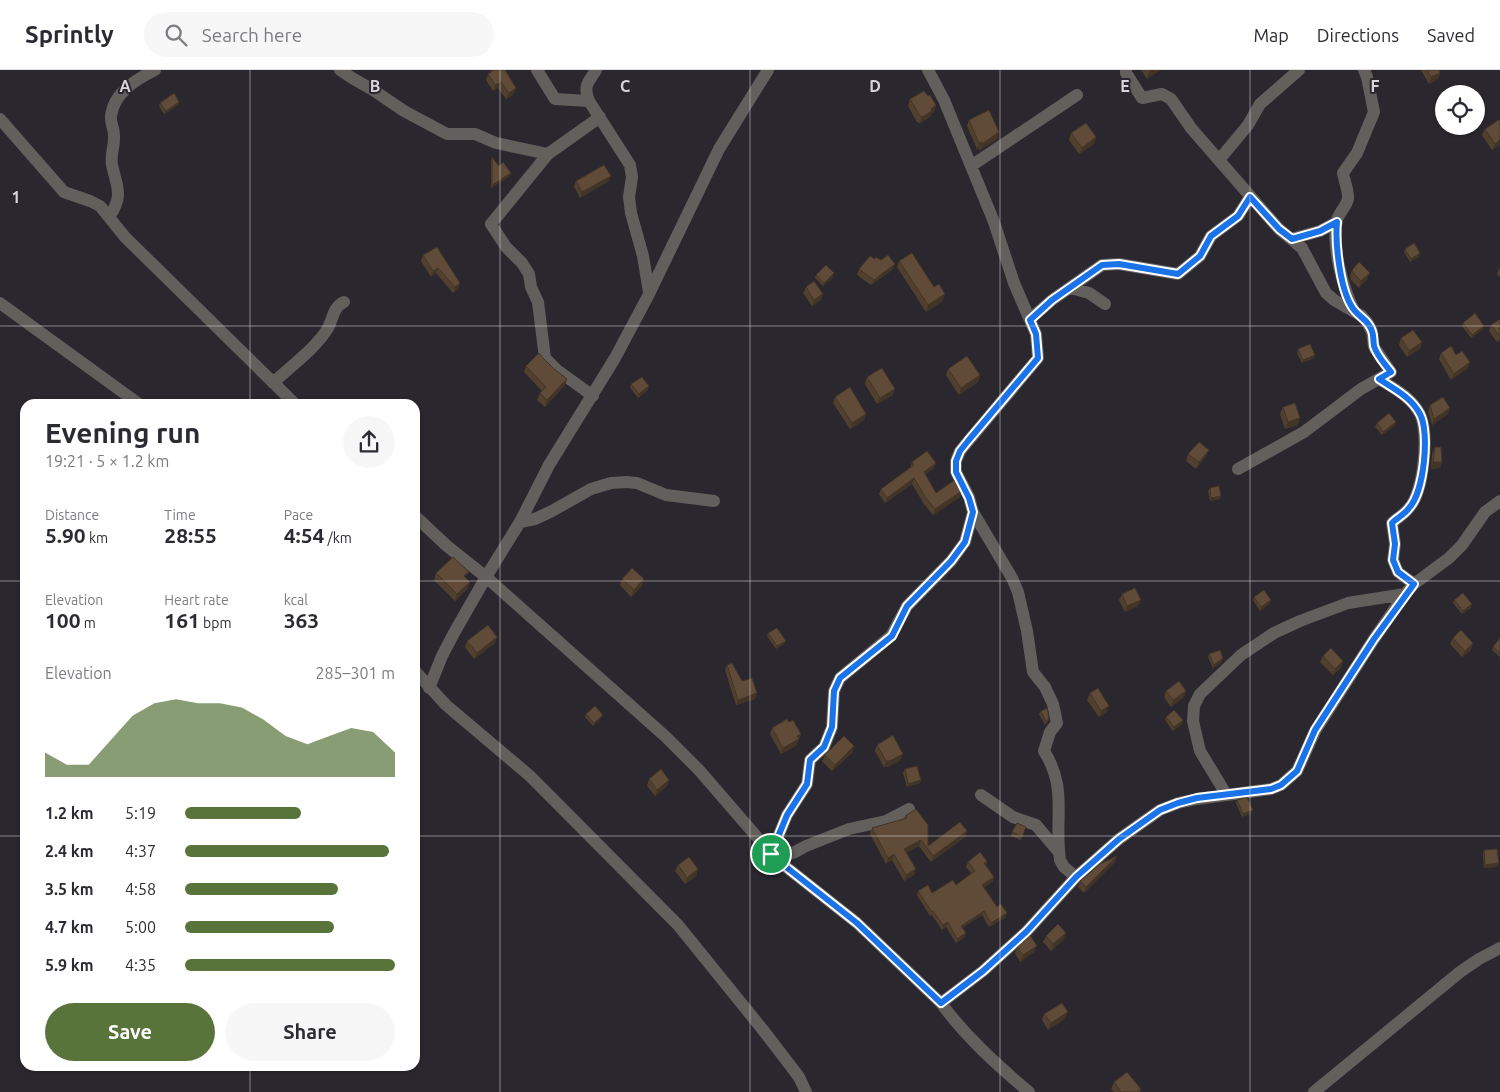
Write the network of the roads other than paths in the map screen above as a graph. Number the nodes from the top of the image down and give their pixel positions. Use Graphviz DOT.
graph roads {
  1 [pos="155,70"];
  2 [pos="340,70"];
  3 [pos="537,70"];
  4 [pos="596,70"];
  5 [pos="768,70"];
  6 [pos="928,70"];
  7 [pos="1126,70"];
  8 [pos="1299,70"];
  9 [pos="1364,70"];
  10 [pos="1077,95"];
  11 [pos="589,101"];
  12 [pos="600,117"];
  13 [pos="0,119"];
  14 [pos="548,154"];
  15 [pos="1219,160"];
  16 [pos="971,166"];
  17 [pos="1250,197"];
  18 [pos="109,217"];
  19 [pos="1337,222"];
  20 [pos="1292,239"];
  21 [pos="1070,288"];
  22 [pos="649,292"];
  23 [pos="344,302"];
  24 [pos="0,303"];
  25 [pos="1105,304"];
  26 [pos="1354,311"];
  27 [pos="1030,320"];
  28 [pos="1379,379"];
  29 [pos="273,383"];
  30 [pos="593,396"];
  31 [pos="132,399"];
  32 [pos="290,399"];
  33 [pos="1238,469"];
  34 [pos="714,501"];
  35 [pos="1500,501"];
  36 [pos="973,512"];
  37 [pos="420,521"];
  38 [pos="520,522"];
  39 [pos="486,576"];
  40 [pos="1414,584"];
  41 [pos="1405,594"];
  42 [pos="420,677"];
  43 [pos="430,688"];
  44 [pos="1226,794"];
  45 [pos="981,795"];
  46 [pos="909,809"];
  47 [pos="1058,851"];
  48 [pos="774,856"];
  49 [pos="1076,877"];
  50 [pos="1500,948"];
  51 [pos="941,1003"];
  52 [pos="806,1092"];
  53 [pos="1029,1092"];
  54 [pos="1314,1092"];
  1 -- 18 [label="street"];
  2 -- 14 [label="street"];
  3 -- 11 [label="street"];
  4 -- 11 [label="street"];
  5 -- 22 [label="street"];
  6 -- 16 [label="street"];
  7 -- 15 [label="street"];
  8 -- 15 [label="street"];
  9 -- 19 [label="street"];
  10 -- 16 [label="street"];
  11 -- 12 [label="street"];
  12 -- 14 [label="street"];
  12 -- 22 [label="street"];
  13 -- 18 [label="street"];
  14 -- 30 [label="street"];
  15 -- 17 [label="street"];
  16 -- 27 [label="street"];
  17 -- 20 [label="street"];
  17 -- 21 [label="street"];
  18 -- 29 [label="street"];
  19 -- 20 [label="street"];
  19 -- 26 [label="street"];
  20 -- 26 [label="street"];
  21 -- 25 [label="street"];
  21 -- 27 [label="street"];
  22 -- 30 [label="street"];
  23 -- 29 [label="street"];
  24 -- 31 [label="street"];
  26 -- 28 [label="street"];
  27 -- 36 [label="street"];
  28 -- 33 [label="street"];
  28 -- 40 [label="street"];
  29 -- 32 [label="street"];
  30 -- 38 [label="street"];
  34 -- 38 [label="street"];
  35 -- 40 [label="street"];
  36 -- 47 [label="street"];
  36 -- 48 [label="street"];
  37 -- 39 [label="street"];
  38 -- 39 [label="street"];
  39 -- 43 [label="street"];
  39 -- 48 [label="street"];
  40 -- 41 [label="street"];
  41 -- 44 [label="street"];
  41 -- 44 [label="street"];
  42 -- 43 [label="street"];
  43 -- 52 [label="street"];
  44 -- 49 [label="street"];
  45 -- 47 [label="street"];
  46 -- 48 [label="street"];
  47 -- 49 [label="street"];
  48 -- 51 [label="street"];
  49 -- 51 [label="street"];
  50 -- 54 [label="street"];
  51 -- 53 [label="street"];
}
